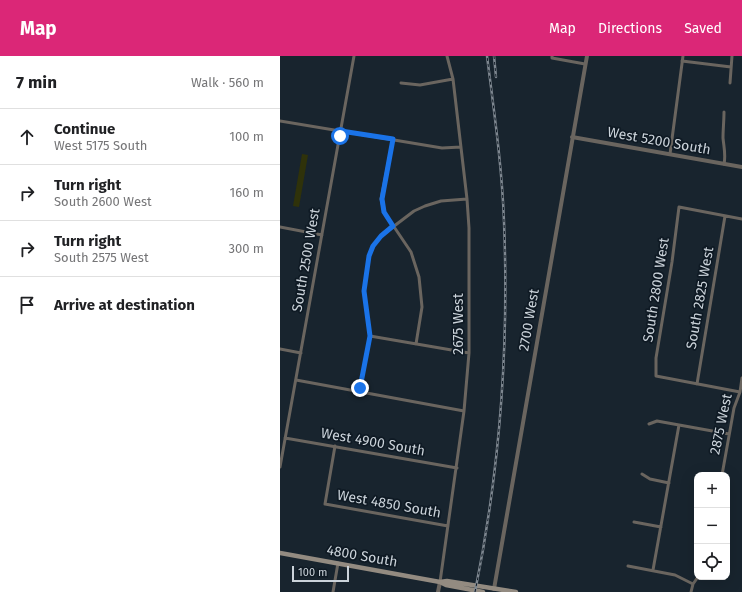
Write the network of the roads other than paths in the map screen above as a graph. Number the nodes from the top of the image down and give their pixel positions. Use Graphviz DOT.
graph roads {
  1 [pos="354,56"];
  2 [pos="447,56"];
  3 [pos="586,56"];
  4 [pos="682,56"];
  5 [pos="732,56"];
  6 [pos="552,57"];
  7 [pos="682,61"];
  8 [pos="585,64"];
  9 [pos="731,66"];
  10 [pos="453,79"];
  11 [pos="401,82"];
  12 [pos="730,83"];
  13 [pos="724,112"];
  14 [pos="280,120"];
  15 [pos="341,131"];
  16 [pos="572,137"];
  17 [pos="393,139"];
  18 [pos="462,147"];
  19 [pos="670,154"];
  20 [pos="724,164"];
  21 [pos="742,167"];
  22 [pos="467,199"];
  23 [pos="725,216"];
  24 [pos="742,218"];
  25 [pos="393,226"];
  26 [pos="280,227"];
  27 [pos="322,235"];
  28 [pos="370,336"];
  29 [pos="416,344"];
  30 [pos="280,349"];
  31 [pos="301,353"];
  32 [pos="469,353"];
  33 [pos="742,378"];
  34 [pos="296,380"];
  35 [pos="697,384"];
  36 [pos="359,392"];
  37 [pos="740,392"];
  38 [pos="464,411"];
  39 [pos="649,424"];
  40 [pos="679,425"];
  41 [pos="729,434"];
  42 [pos="285,438"];
  43 [pos="335,446"];
  44 [pos="280,467"];
  45 [pos="457,468"];
  46 [pos="723,472"];
  47 [pos="642,474"];
  48 [pos="669,483"];
  49 [pos="634,522"];
  50 [pos="448,526"];
  51 [pos="661,527"];
  52 [pos="280,553"];
  53 [pos="338,563"];
  54 [pos="628,566"];
  55 [pos="653,570"];
  56 [pos="696,580"];
  57 [pos="440,582"];
  58 [pos="693,584"];
  59 [pos="494,589"];
  60 [pos="333,592"];
  61 [pos="438,592"];
  62 [pos="483,592"];
  63 [pos="501,592"];
  64 [pos="516,592"];
  65 [pos="691,592"];
  1 -- 15 [label="street, South 2500 West"];
  2 -- 10 [label="street, 2675 West"];
  3 -- 8 [label="street, 2700 West"];
  4 -- 7 [label="street"];
  5 -- 9 [label="street"];
  6 -- 8 [label="street"];
  7 -- 9 [label="street"];
  7 -- 19 [label="street"];
  8 -- 16 [label="street, 2700 West"];
  9 -- 12 [label="street"];
  10 -- 11 [label="street"];
  10 -- 18 [label="street, 2675 West"];
  13 -- 20 [label="street"];
  14 -- 15 [label="street"];
  15 -- 17 [label="street"];
  15 -- 27 [label="street, South 2500 West"];
  16 -- 19 [label="street, West 5200 South"];
  16 -- 59 [label="street, 2700 West"];
  17 -- 18 [label="street"];
  17 -- 25 [label="street"];
  18 -- 22 [label="street, 2675 West"];
  19 -- 20 [label="street, West 5200 South"];
  20 -- 21 [label="street, West 5200 South"];
  22 -- 25 [label="street"];
  22 -- 32 [label="street, 2675 West"];
  23 -- 24 [label="street"];
  23 -- 35 [label="street, South 2825 West"];
  23 -- 35 [label="street, South 2800 West"];
  25 -- 28 [label="street"];
  25 -- 29 [label="street"];
  26 -- 27 [label="street"];
  27 -- 31 [label="street, South 2500 West"];
  28 -- 29 [label="street"];
  28 -- 36 [label="street"];
  29 -- 32 [label="street"];
  30 -- 31 [label="street"];
  31 -- 34 [label="street, South 2500 West"];
  32 -- 38 [label="street, 2675 West"];
  33 -- 37 [label="street, 2875 West"];
  34 -- 36 [label="street"];
  34 -- 42 [label="street, South 2500 West"];
  35 -- 37 [label="street"];
  36 -- 38 [label="street"];
  37 -- 41 [label="street, 2875 West"];
  38 -- 45 [label="street, 2675 West"];
  39 -- 40 [label="street"];
  40 -- 41 [label="street"];
  40 -- 48 [label="street"];
  41 -- 46 [label="street, 2875 West"];
  42 -- 43 [label="street, West 4900 South"];
  42 -- 44 [label="street, South 2500 West"];
  43 -- 45 [label="street, West 4900 South"];
  43 -- 50 [label="street, West 4850 South"];
  45 -- 50 [label="street, 2675 West"];
  47 -- 48 [label="street"];
  48 -- 51 [label="street"];
  49 -- 51 [label="street"];
  50 -- 57 [label="street, 2675 West"];
  51 -- 55 [label="street"];
  52 -- 53 [label="main road, 4800 South"];
  53 -- 57 [label="main road, 4800 South"];
  53 -- 60 [label="street"];
  54 -- 55 [label="street"];
  55 -- 58 [label="street"];
  56 -- 58 [label="street"];
  57 -- 59 [label="main road, 4800 South"];
  57 -- 61 [label="street, 2675 West"];
  57 -- 62 [label="main road, 4800 South"];
  58 -- 65 [label="street"];
  59 -- 63 [label="main road"];
  59 -- 64 [label="main road, 4800 South"];
}
